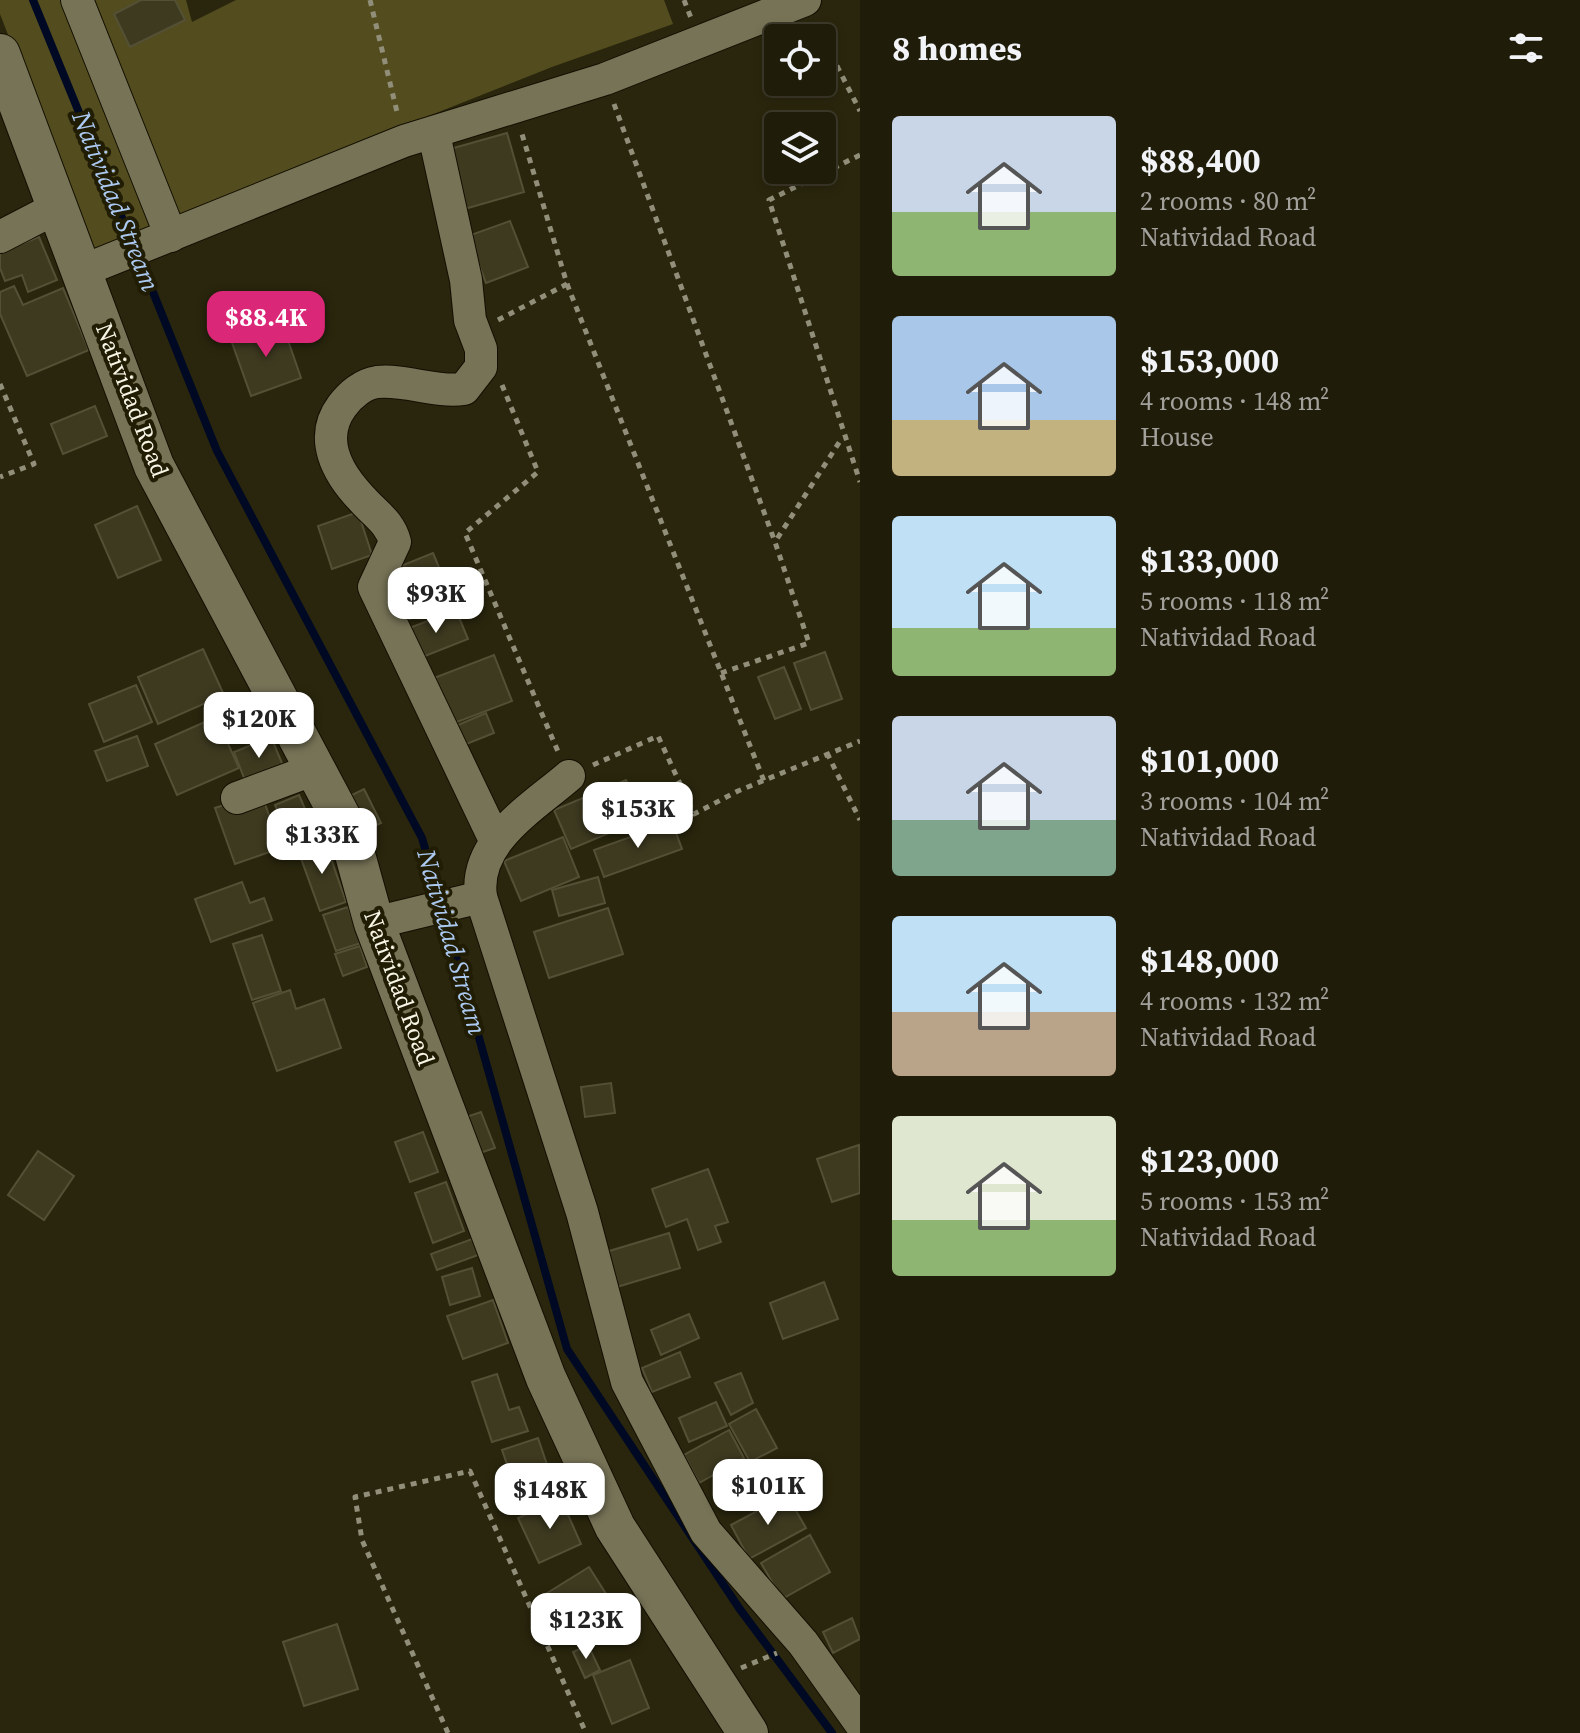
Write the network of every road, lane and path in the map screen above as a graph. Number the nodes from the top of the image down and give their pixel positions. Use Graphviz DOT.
graph roads {
  1 [pos="77,0"];
  2 [pos="370,0"];
  3 [pos="804,0"];
  4 [pos="0,54"];
  5 [pos="605,79"];
  6 [pos="514,110"];
  7 [pos="860,111"];
  8 [pos="419,138"];
  9 [pos="860,155"];
  10 [pos="56,208"];
  11 [pos="0,237"];
  12 [pos="162,240"];
  13 [pos="94,266"];
  14 [pos="567,284"];
  15 [pos="491,324"];
  16 [pos="496,373"];
  17 [pos="0,384"];
  18 [pos="843,437"];
  19 [pos="0,477"];
  20 [pos="860,482"];
  21 [pos="775,542"];
  22 [pos="721,673"];
  23 [pos="860,741"];
  24 [pos="827,753"];
  25 [pos="315,769"];
  26 [pos="569,776"];
  27 [pos="764,781"];
  28 [pos="237,798"];
  29 [pos="860,820"];
  30 [pos="495,840"];
  31 [pos="469,900"];
  32 [pos="374,923"];
  33 [pos="791,1647"];
  34 [pos="737,1670"];
  35 [pos="860,1723"];
  36 [pos="448,1733"];
  37 [pos="586,1733"];
  38 [pos="748,1733"];
  1 -- 12 [label="street"];
  2 -- 8 [label="path"];
  3 -- 5 [label="street"];
  3 -- 7 [label="path"];
  4 -- 10 [label="street, Natividad Road"];
  5 -- 6 [label="street"];
  5 -- 21 [label="path"];
  6 -- 8 [label="street"];
  6 -- 14 [label="path"];
  8 -- 12 [label="street"];
  8 -- 30 [label="street"];
  9 -- 18 [label="path"];
  10 -- 11 [label="street"];
  10 -- 13 [label="street, Natividad Road"];
  12 -- 13 [label="street"];
  13 -- 25 [label="street, Natividad Road"];
  14 -- 15 [label="path"];
  14 -- 22 [label="path"];
  16 -- 26 [label="path"];
  17 -- 19 [label="path"];
  18 -- 20 [label="path"];
  18 -- 21 [label="path"];
  21 -- 22 [label="path"];
  22 -- 27 [label="path"];
  23 -- 24 [label="path"];
  24 -- 27 [label="path"];
  24 -- 29 [label="path"];
  25 -- 28 [label="street"];
  25 -- 32 [label="street, Natividad Road"];
  26 -- 27 [label="path"];
  26 -- 30 [label="street"];
  30 -- 31 [label="street"];
  31 -- 32 [label="street"];
  31 -- 35 [label="street"];
  32 -- 38 [label="street, Natividad Road"];
  33 -- 34 [label="path"];
  36 -- 37 [label="path"];
}
